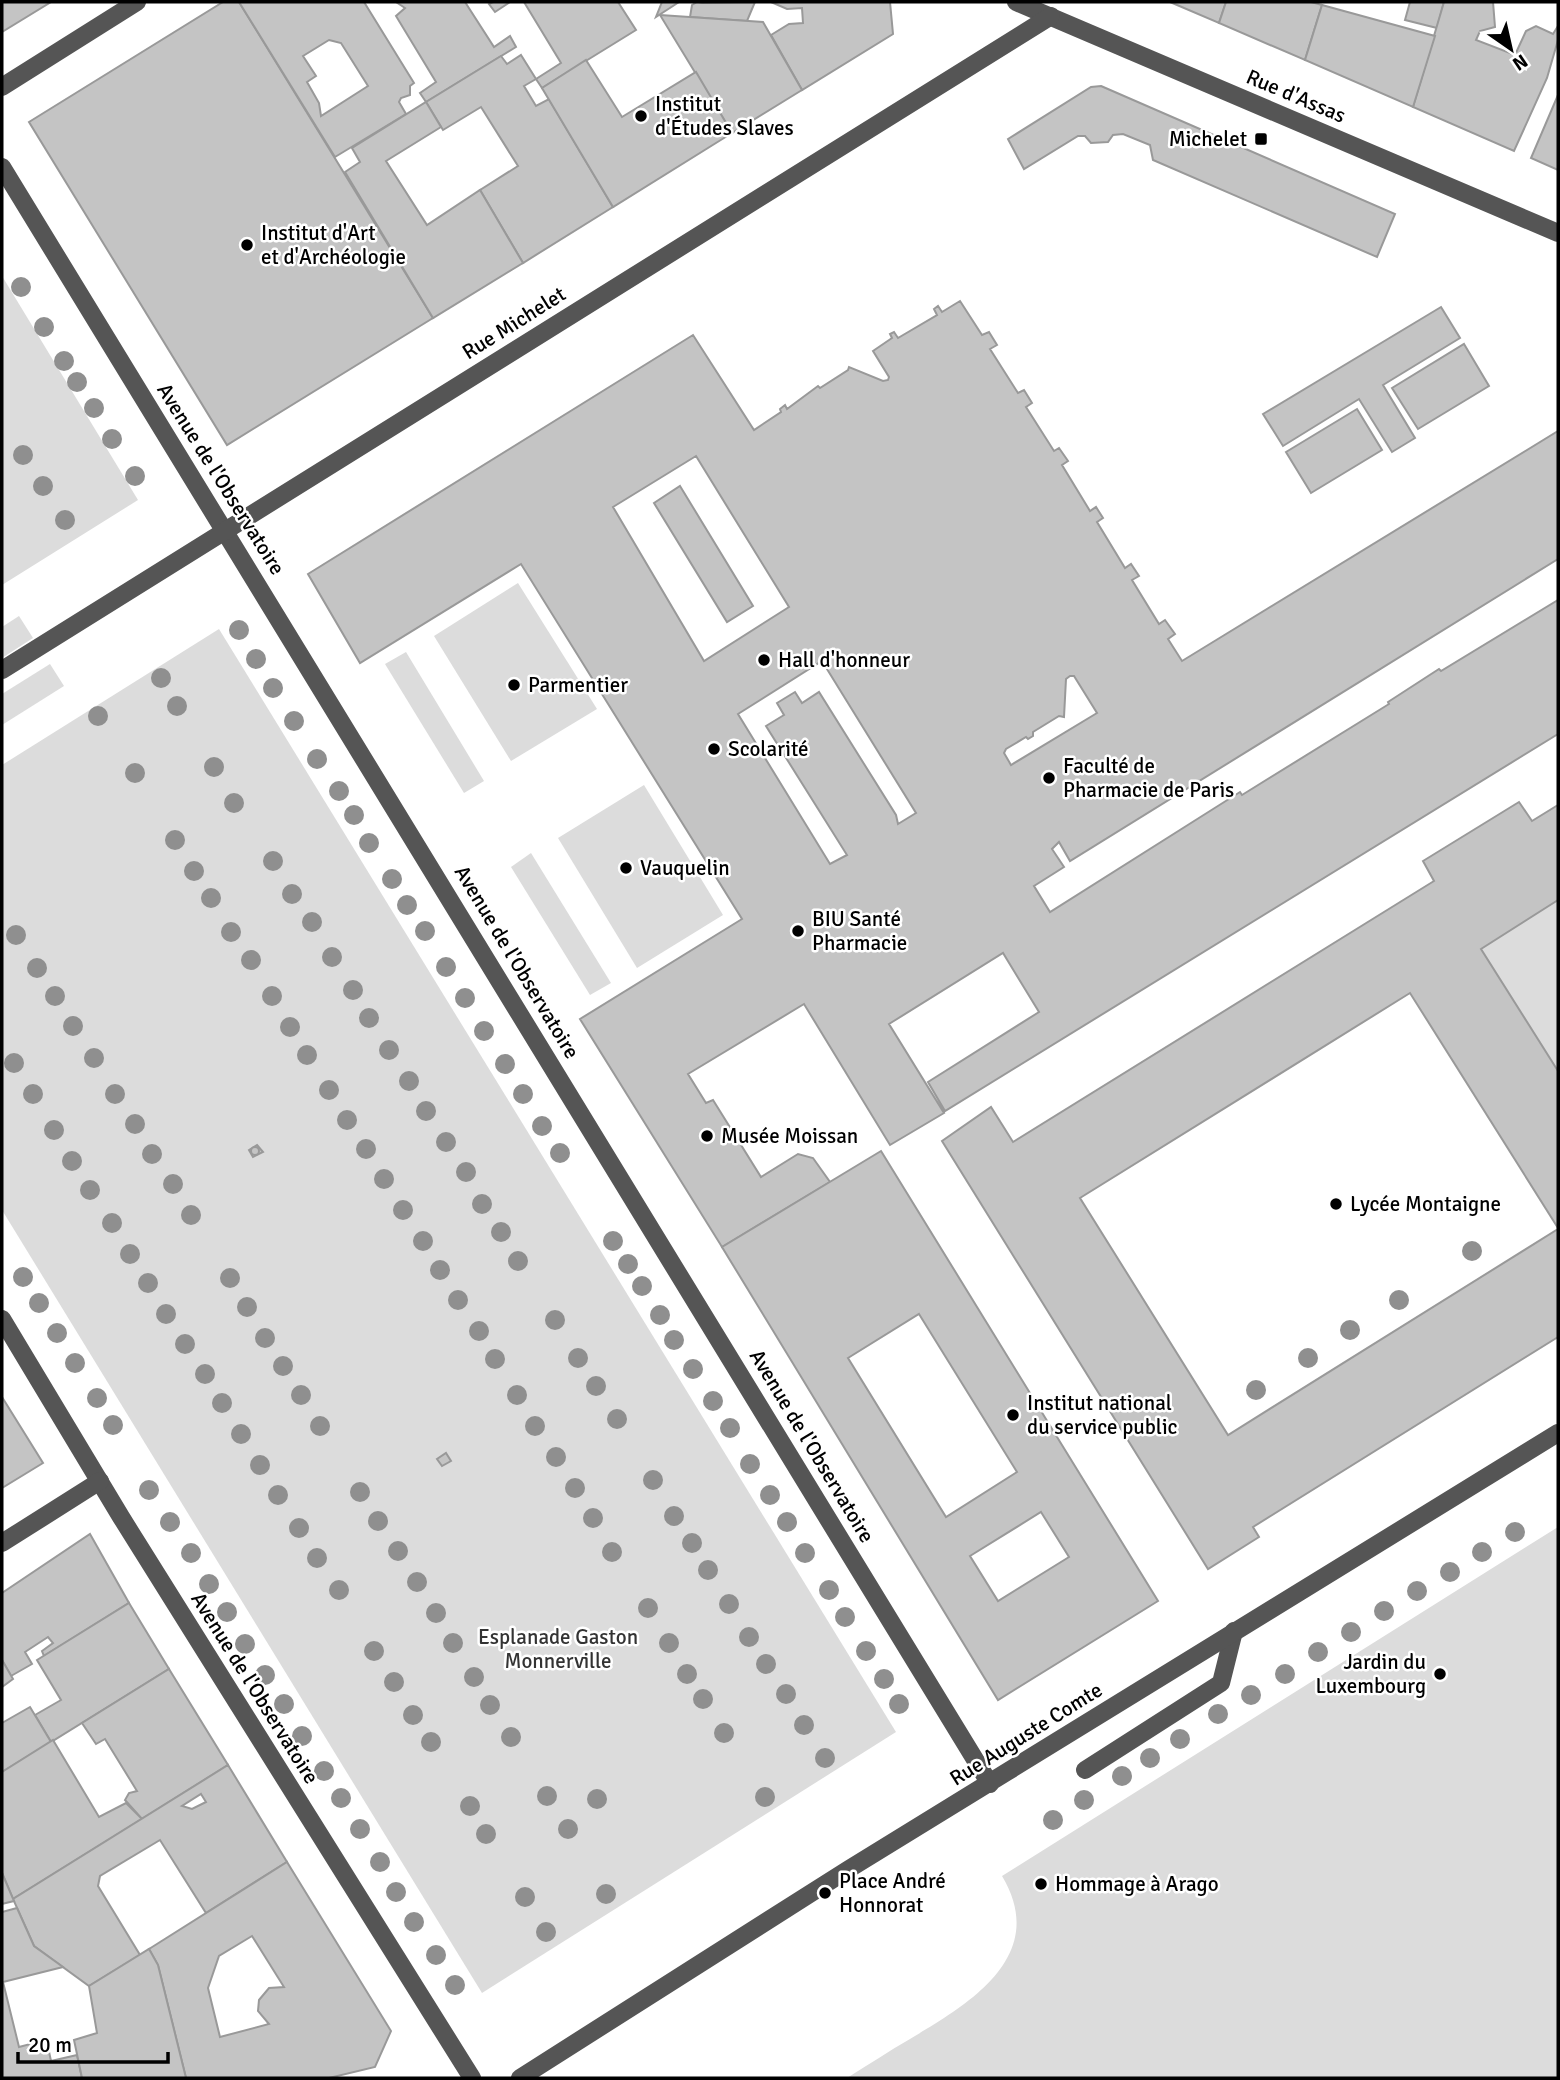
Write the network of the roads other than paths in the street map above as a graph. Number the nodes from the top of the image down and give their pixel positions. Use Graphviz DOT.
graph roads {
  1 [pos="137,2"];
  2 [pos="1016,2"];
  3 [pos="1055,9"];
  4 [pos="2,88"];
  5 [pos="2,167"];
  6 [pos="1558,233"];
  7 [pos="225,530"];
  8 [pos="2,670"];
  9 [pos="2,1319"];
  10 [pos="1558,1433"];
  11 [pos="100,1481"];
  12 [pos="2,1543"];
  13 [pos="1234,1631"];
  14 [pos="1085,1770"];
  15 [pos="990,1784"];
  16 [pos="472,2078"];
  17 [pos="520,2078"];
  1 -- 4 [label="street"];
  2 -- 3 [label="street, Rue d'Assas"];
  3 -- 6 [label="street, Rue d'Assas"];
  3 -- 7 [label="street, Rue Michelet"];
  5 -- 7 [label="street, Avenue de l'Observatoire"];
  7 -- 8 [label="street, Rue Michelet"];
  7 -- 15 [label="street, Avenue de l'Observatoire"];
  9 -- 11 [label="street, Avenue de l'Observatoire"];
  10 -- 13 [label="street, Rue Auguste Comte"];
  11 -- 12 [label="street"];
  11 -- 16 [label="street, Avenue de l'Observatoire"];
  13 -- 14 [label="street"];
  13 -- 15 [label="street, Rue Auguste Comte"];
  15 -- 17 [label="street, Rue Auguste Comte"];
}
